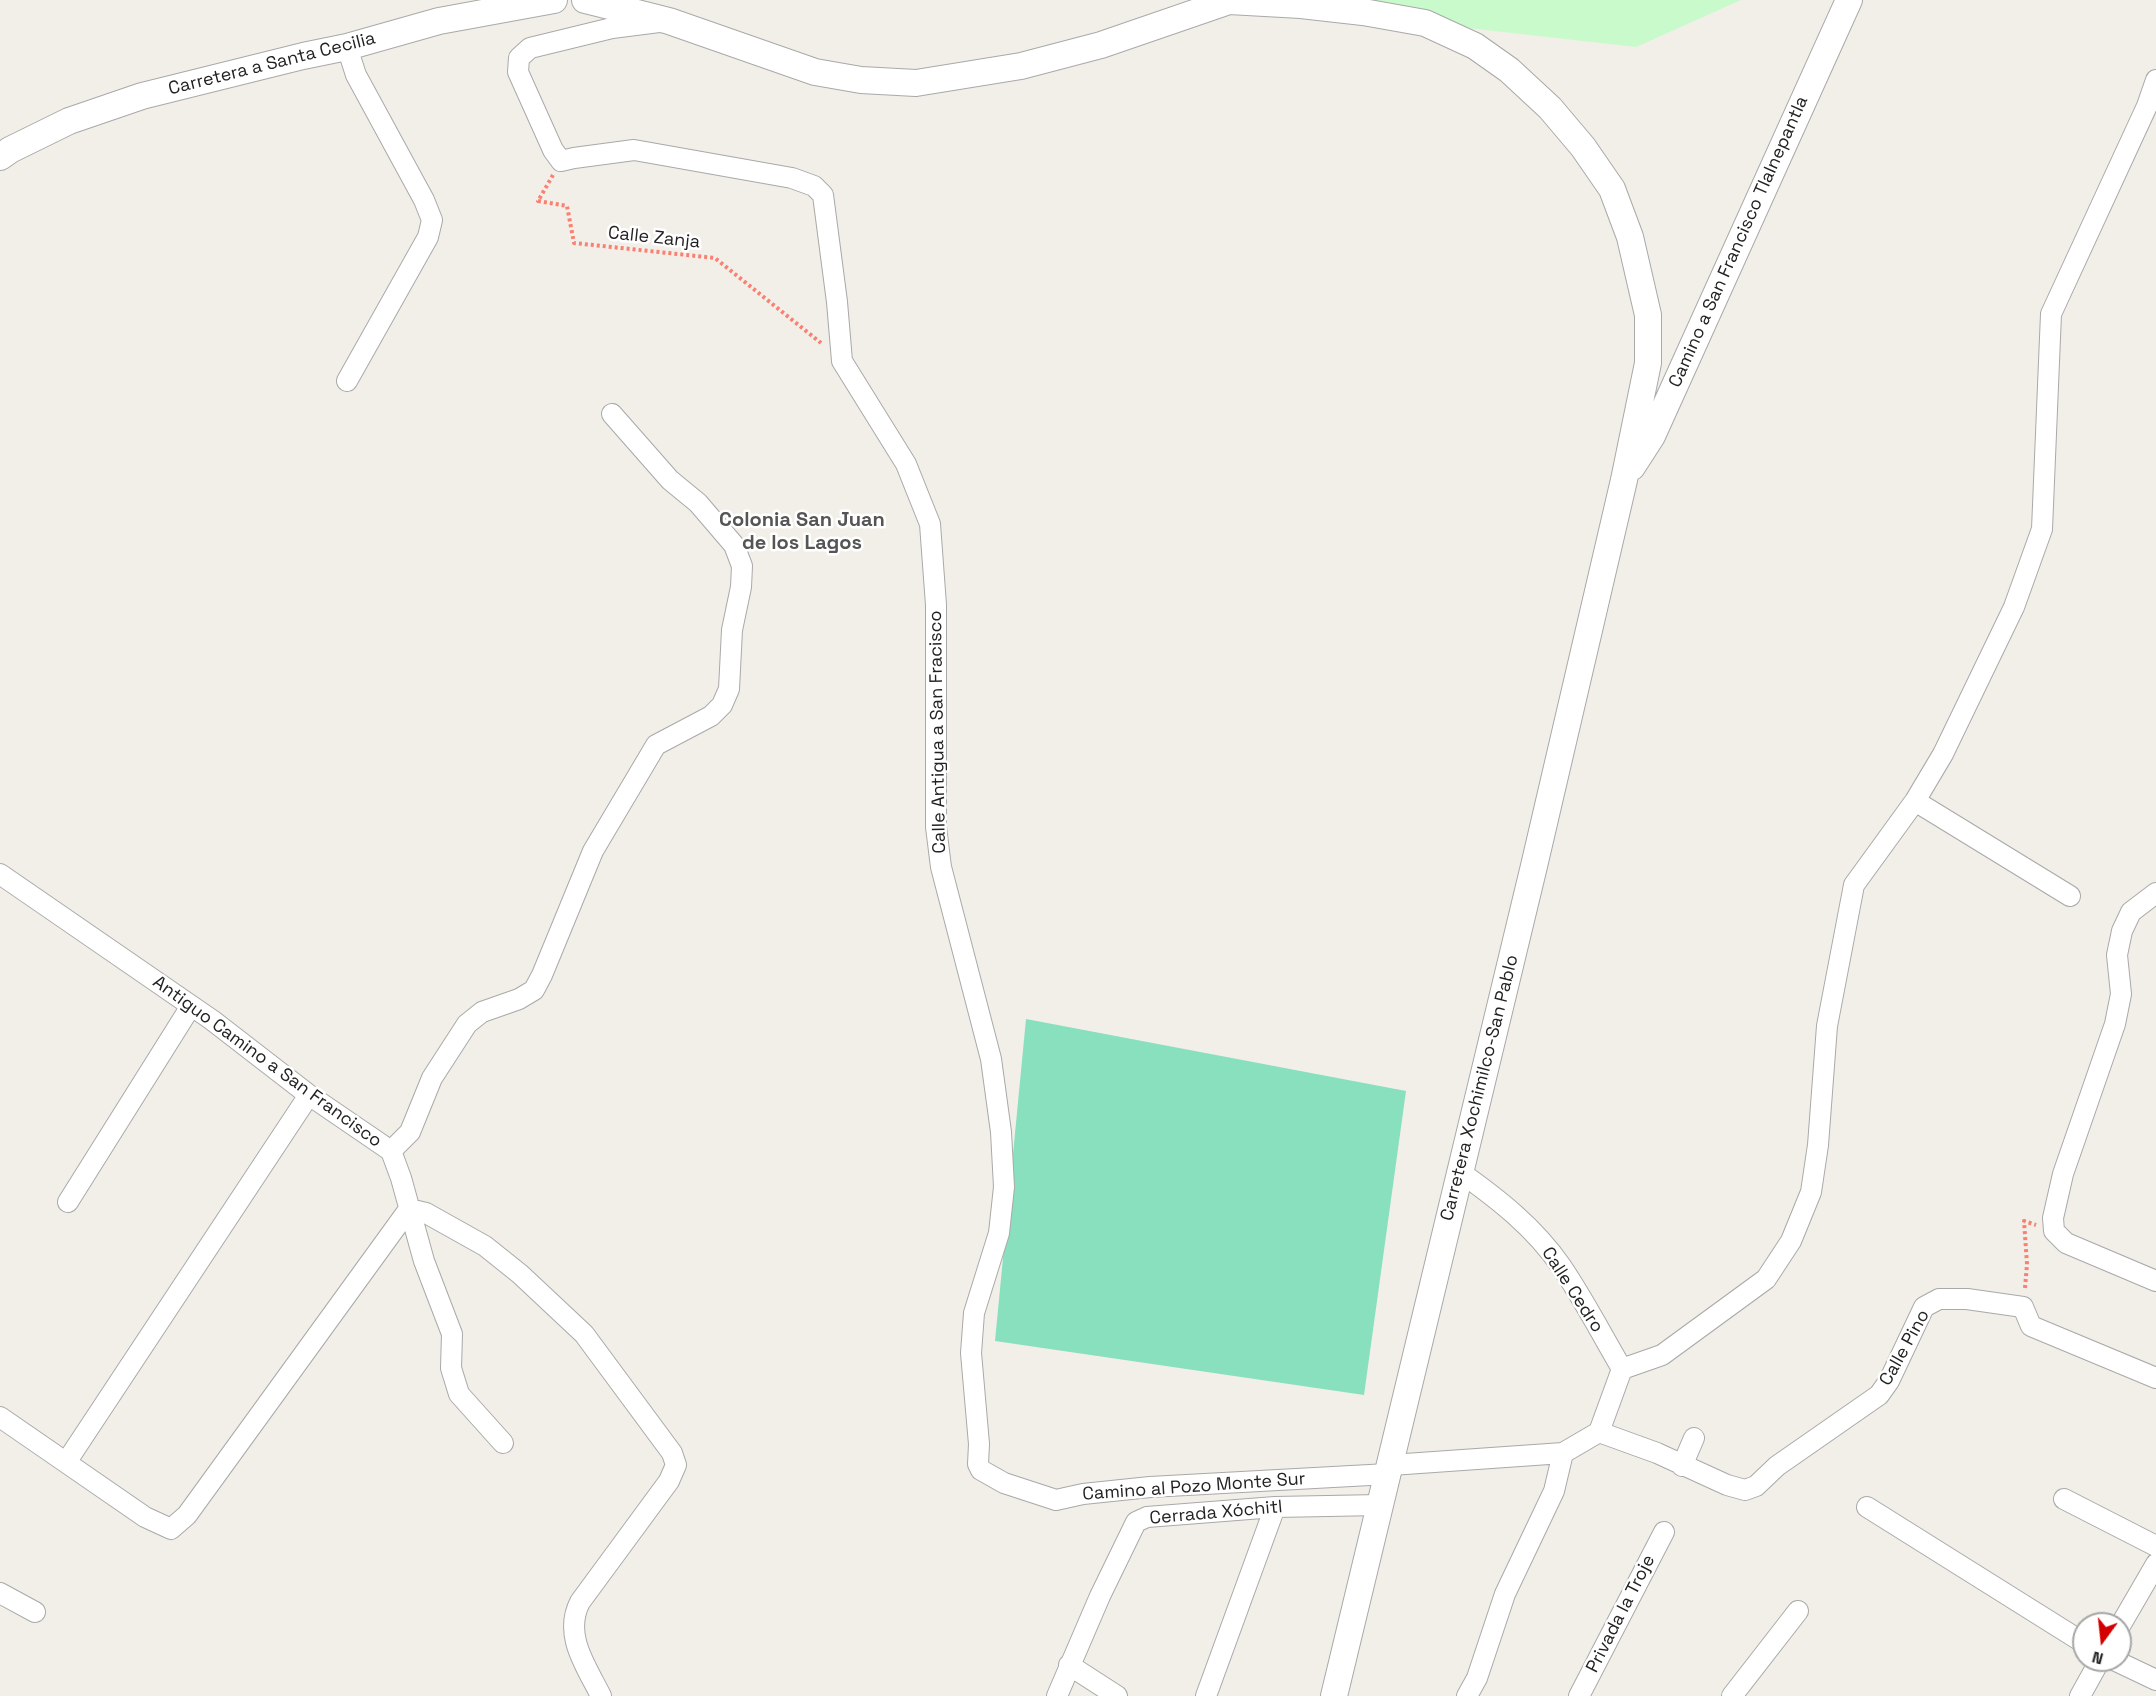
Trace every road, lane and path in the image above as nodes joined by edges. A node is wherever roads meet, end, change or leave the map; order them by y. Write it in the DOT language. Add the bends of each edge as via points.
graph roads {
  1 [pos="554,0"];
  2 [pos="585,0"];
  3 [pos="1849,0"];
  4 [pos="1231,1"];
  5 [pos="669,21"];
  6 [pos="347,47"];
  7 [pos="2156,81"];
  8 [pos="0,158"];
  9 [pos="561,161"];
  10 [pos="842,361"];
  11 [pos="347,381"];
  12 [pos="612,414"];
  13 [pos="1624,480"];
  14 [pos="1915,801"];
  15 [pos="0,874"];
  16 [pos="2156,893"];
  17 [pos="2070,896"];
  18 [pos="191,1006"];
  19 [pos="309,1095"];
  20 [pos="391,1151"];
  21 [pos="1460,1172"];
  22 [pos="68,1202"];
  23 [pos="409,1209"];
  24 [pos="2054,1231"];
  25 [pos="2156,1281"];
  26 [pos="2023,1307"];
  27 [pos="1622,1369"];
  28 [pos="2156,1378"];
  29 [pos="0,1417"];
  30 [pos="1599,1432"];
  31 [pos="1694,1438"];
  32 [pos="503,1443"];
  33 [pos="1563,1453"];
  34 [pos="67,1461"];
  35 [pos="1683,1466"];
  36 [pos="1389,1470"];
  37 [pos="1004,1483"];
  38 [pos="2064,1499"];
  39 [pos="1380,1505"];
  40 [pos="1868,1507"];
  41 [pos="1275,1508"];
  42 [pos="1664,1532"];
  43 [pos="2156,1546"];
  44 [pos="2156,1564"];
  45 [pos="0,1593"];
  46 [pos="1798,1611"];
  47 [pos="35,1612"];
  48 [pos="2128,1612"];
  49 [pos="2072,1635"];
  50 [pos="1069,1665"];
  51 [pos="2132,1669"];
  52 [pos="2093,1672"];
  53 [pos="2156,1680"];
  54 [pos="601,1696"];
  55 [pos="1057,1696"];
  56 [pos="1117,1696"];
  57 [pos="1206,1696"];
  58 [pos="1334,1696"];
  59 [pos="1467,1696"];
  60 [pos="1579,1696"];
  61 [pos="1732,1696"];
  62 [pos="2080,1696"];
  1 -- 6 [label="street, Carretera a Santa Cecilia" via="439,21"];
  2 -- 5 [label="street"];
  3 -- 13 [label="street, Camino a San Francisco Tlalnepantla" via="1652,436"];
  4 -- 5 [label="street" via="1101,45 1021,66 916,83 815,72"];
  4 -- 13 [label="street" via="1353,10 1425,23 1475,46 1509,70 1550,108 1583,147 1612,189 1630,237 1648,315 1648,363"];
  5 -- 9 [label="street" via="612,28 530,48 519,58 518,72"];
  6 -- 8 [label="street, Carretera a Santa Cecilia" via="142,96 69,121"];
  6 -- 11 [label="street" via="356,75 432,220 428,237"];
  7 -- 14 [label="street" via="2051,314 2042,529 2014,607 1943,754"];
  9 -- 10 [label="path, Calle Zanja" via="538,201 567,206 574,243 715,258"];
  9 -- 10 [label="street, Calle Antigua a San Fracisco" via="633,150 792,178 814,186 823,195"];
  10 -- 37 [label="street, Calle Antigua a San Fracisco" via="906,464 930,524 936,605 936,827 940,867 991,1059 1004,1188 999,1233 974,1313 971,1353 978,1464 981,1470"];
  12 -- 20 [label="street" via="734,545 742,576 732,630 729,689 722,705 711,716 656,745 593,851 534,990 482,1012 467,1023 432,1078 410,1132"];
  13 -- 21 [label="street, Carretera Xochimilco-San Pablo"];
  14 -- 17 [label="street"];
  14 -- 27 [label="street" via="1854,885 1827,1026 1811,1192 1791,1241 1766,1279 1662,1354"];
  15 -- 18 [label="street, Antiguo Camino a San Francisco"];
  16 -- 24 [label="street" via="2132,912 2122,931 2117,955 2121,994 2115,1024 2063,1174 2053,1218"];
  18 -- 19 [label="street, Antiguo Camino a San Francisco"];
  18 -- 22 [label="street"];
  19 -- 20 [label="street, Antiguo Camino a San Francisco"];
  19 -- 34 [label="street"];
  20 -- 23 [label="street, Antiguo Camino a San Francisco"];
  21 -- 27 [label="street, Calle Cedro" via="1527,1225 1560,1265"];
  21 -- 36 [label="street, Carretera Xochimilco-San Pablo"];
  23 -- 32 [label="street, Antiguo Camino a San Francisco" via="452,1334 452,1368 459,1394"];
  23 -- 34 [label="street" via="187,1515 171,1529 145,1517"];
  23 -- 54 [label="street" via="426,1213 485,1246 520,1274 584,1334 672,1454 676,1465 669,1481 575,1611 577,1648"];
  24 -- 25 [label="street" via="2066,1243"];
  24 -- 26 [label="path" via="2024,1221 2027,1264"];
  26 -- 28 [label="street" via="2031,1326"];
  26 -- 35 [label="street, Calle Pino" via="1967,1299 1939,1299 1924,1307 1879,1395 1777,1466 1756,1486 1745,1490"];
  27 -- 30 [label="street"];
  29 -- 34 [label="street"];
  30 -- 33 [label="street"];
  30 -- 35 [label="street, Calle Pino"];
  31 -- 35 [label="street"];
  33 -- 36 [label="street"];
  33 -- 59 [label="street" via="1554,1491 1505,1594 1477,1678"];
  36 -- 37 [label="street, Camino al Pozo Monte Sur" via="1083,1494 1056,1500"];
  36 -- 39 [label="street, Carretera Xochimilco-San Pablo"];
  38 -- 43 [label="street"];
  39 -- 41 [label="street, Cerrada Xóchitl"];
  39 -- 58 [label="street, Carretera Xochimilco-San Pablo"];
  40 -- 49 [label="street"];
  41 -- 50 [label="street, Cerrada Xóchitl" via="1147,1517 1136,1522"];
  41 -- 57 [label="street"];
  42 -- 60 [label="street, Privada la Troje"];
  44 -- 48 [label="street"];
  45 -- 47 [label="street"];
  46 -- 61 [label="street"];
  50 -- 55 [label="street, Cerrada Xóchitl"];
  50 -- 56 [label="street"];
  51 -- 53 [label="street"];
  52 -- 62 [label="street"];
}
